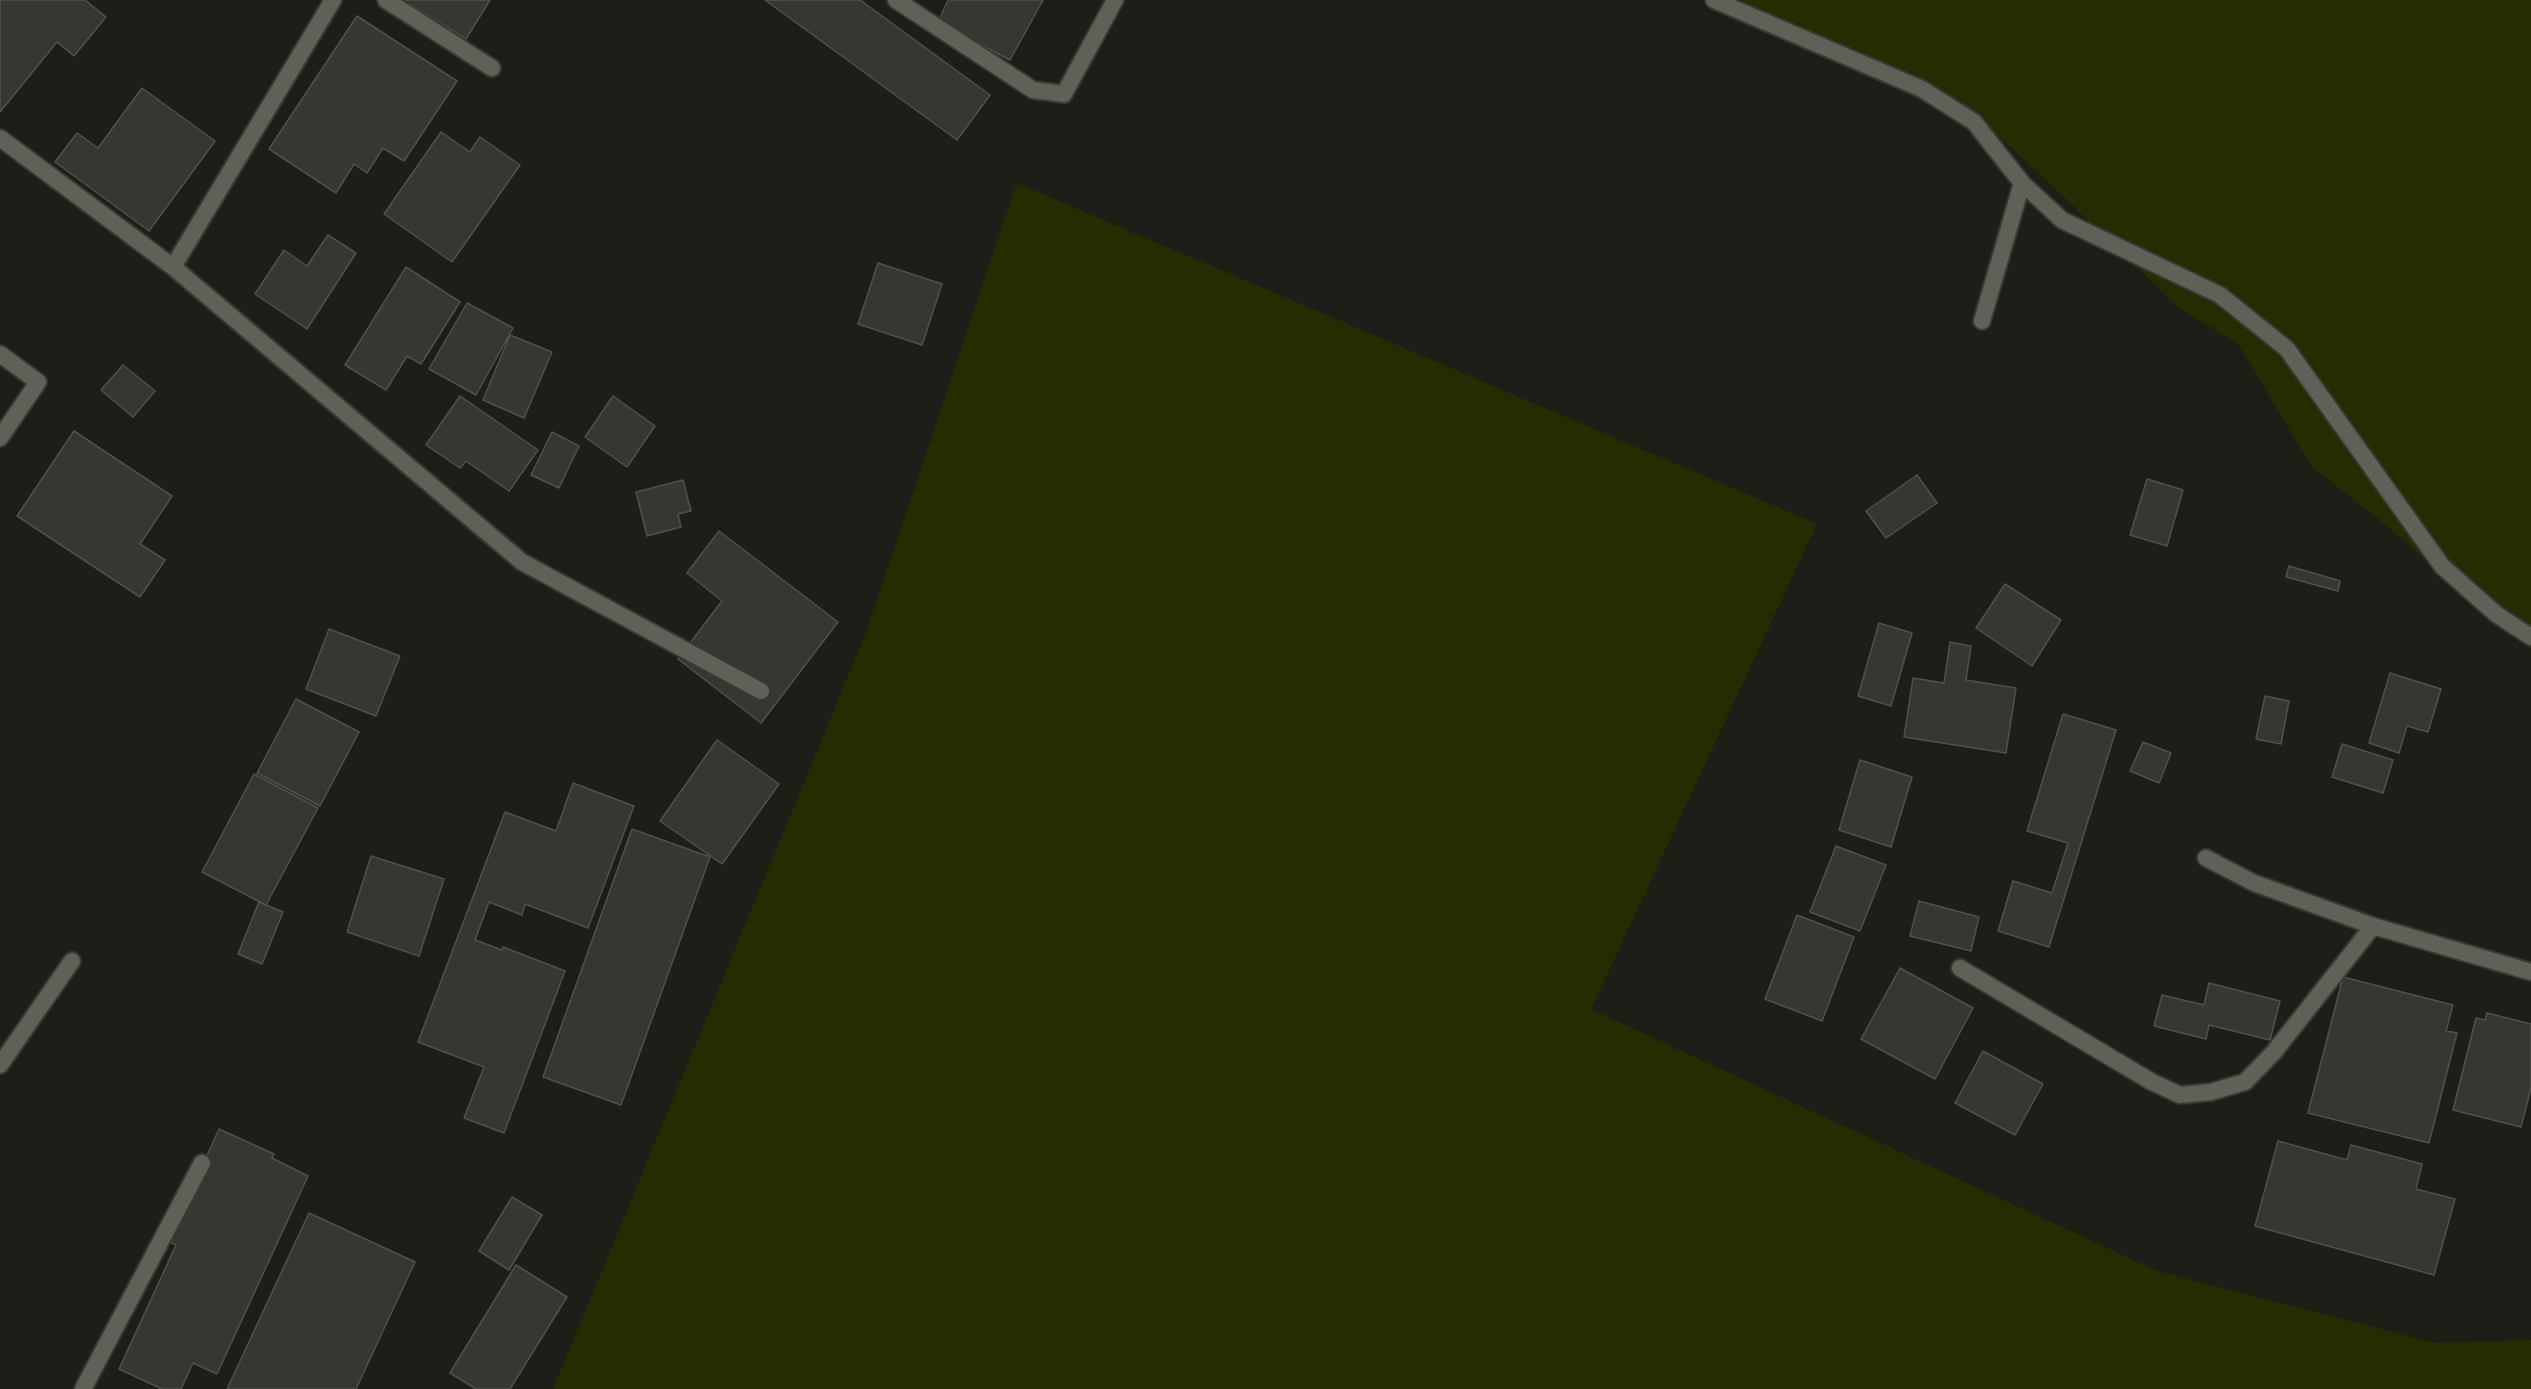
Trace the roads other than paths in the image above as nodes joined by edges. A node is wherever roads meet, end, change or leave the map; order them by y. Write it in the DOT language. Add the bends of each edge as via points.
graph roads {
  1 [pos="333,0"];
  2 [pos="386,0"];
  3 [pos="896,0"];
  4 [pos="1115,0"];
  5 [pos="1714,0"];
  6 [pos="492,68"];
  7 [pos="0,138"];
  8 [pos="2022,183"];
  9 [pos="173,267"];
  10 [pos="1982,321"];
  11 [pos="0,354"];
  12 [pos="0,438"];
  13 [pos="2531,637"];
  14 [pos="761,691"];
  15 [pos="2206,858"];
  16 [pos="2373,926"];
  17 [pos="72,961"];
  18 [pos="1960,968"];
  19 [pos="2531,972"];
  20 [pos="0,1065"];
  21 [pos="202,1163"];
  22 [pos="83,1389"];
  1 -- 9 [label="street"];
  2 -- 6 [label="street"];
  3 -- 4 [label="street" via="1033,90 1064,94"];
  5 -- 8 [label="street" via="1922,89 1974,122"];
  7 -- 9 [label="street"];
  8 -- 10 [label="street"];
  8 -- 13 [label="street" via="2062,220 2220,294 2287,349 2442,566 2496,614"];
  9 -- 14 [label="street" via="522,562"];
  11 -- 12 [label="street" via="38,382"];
  15 -- 16 [label="street" via="2254,883"];
  16 -- 18 [label="street" via="2274,1052 2245,1082 2211,1092 2180,1095 2152,1082"];
  16 -- 19 [label="street"];
  17 -- 20 [label="street"];
  21 -- 22 [label="street"];
}
